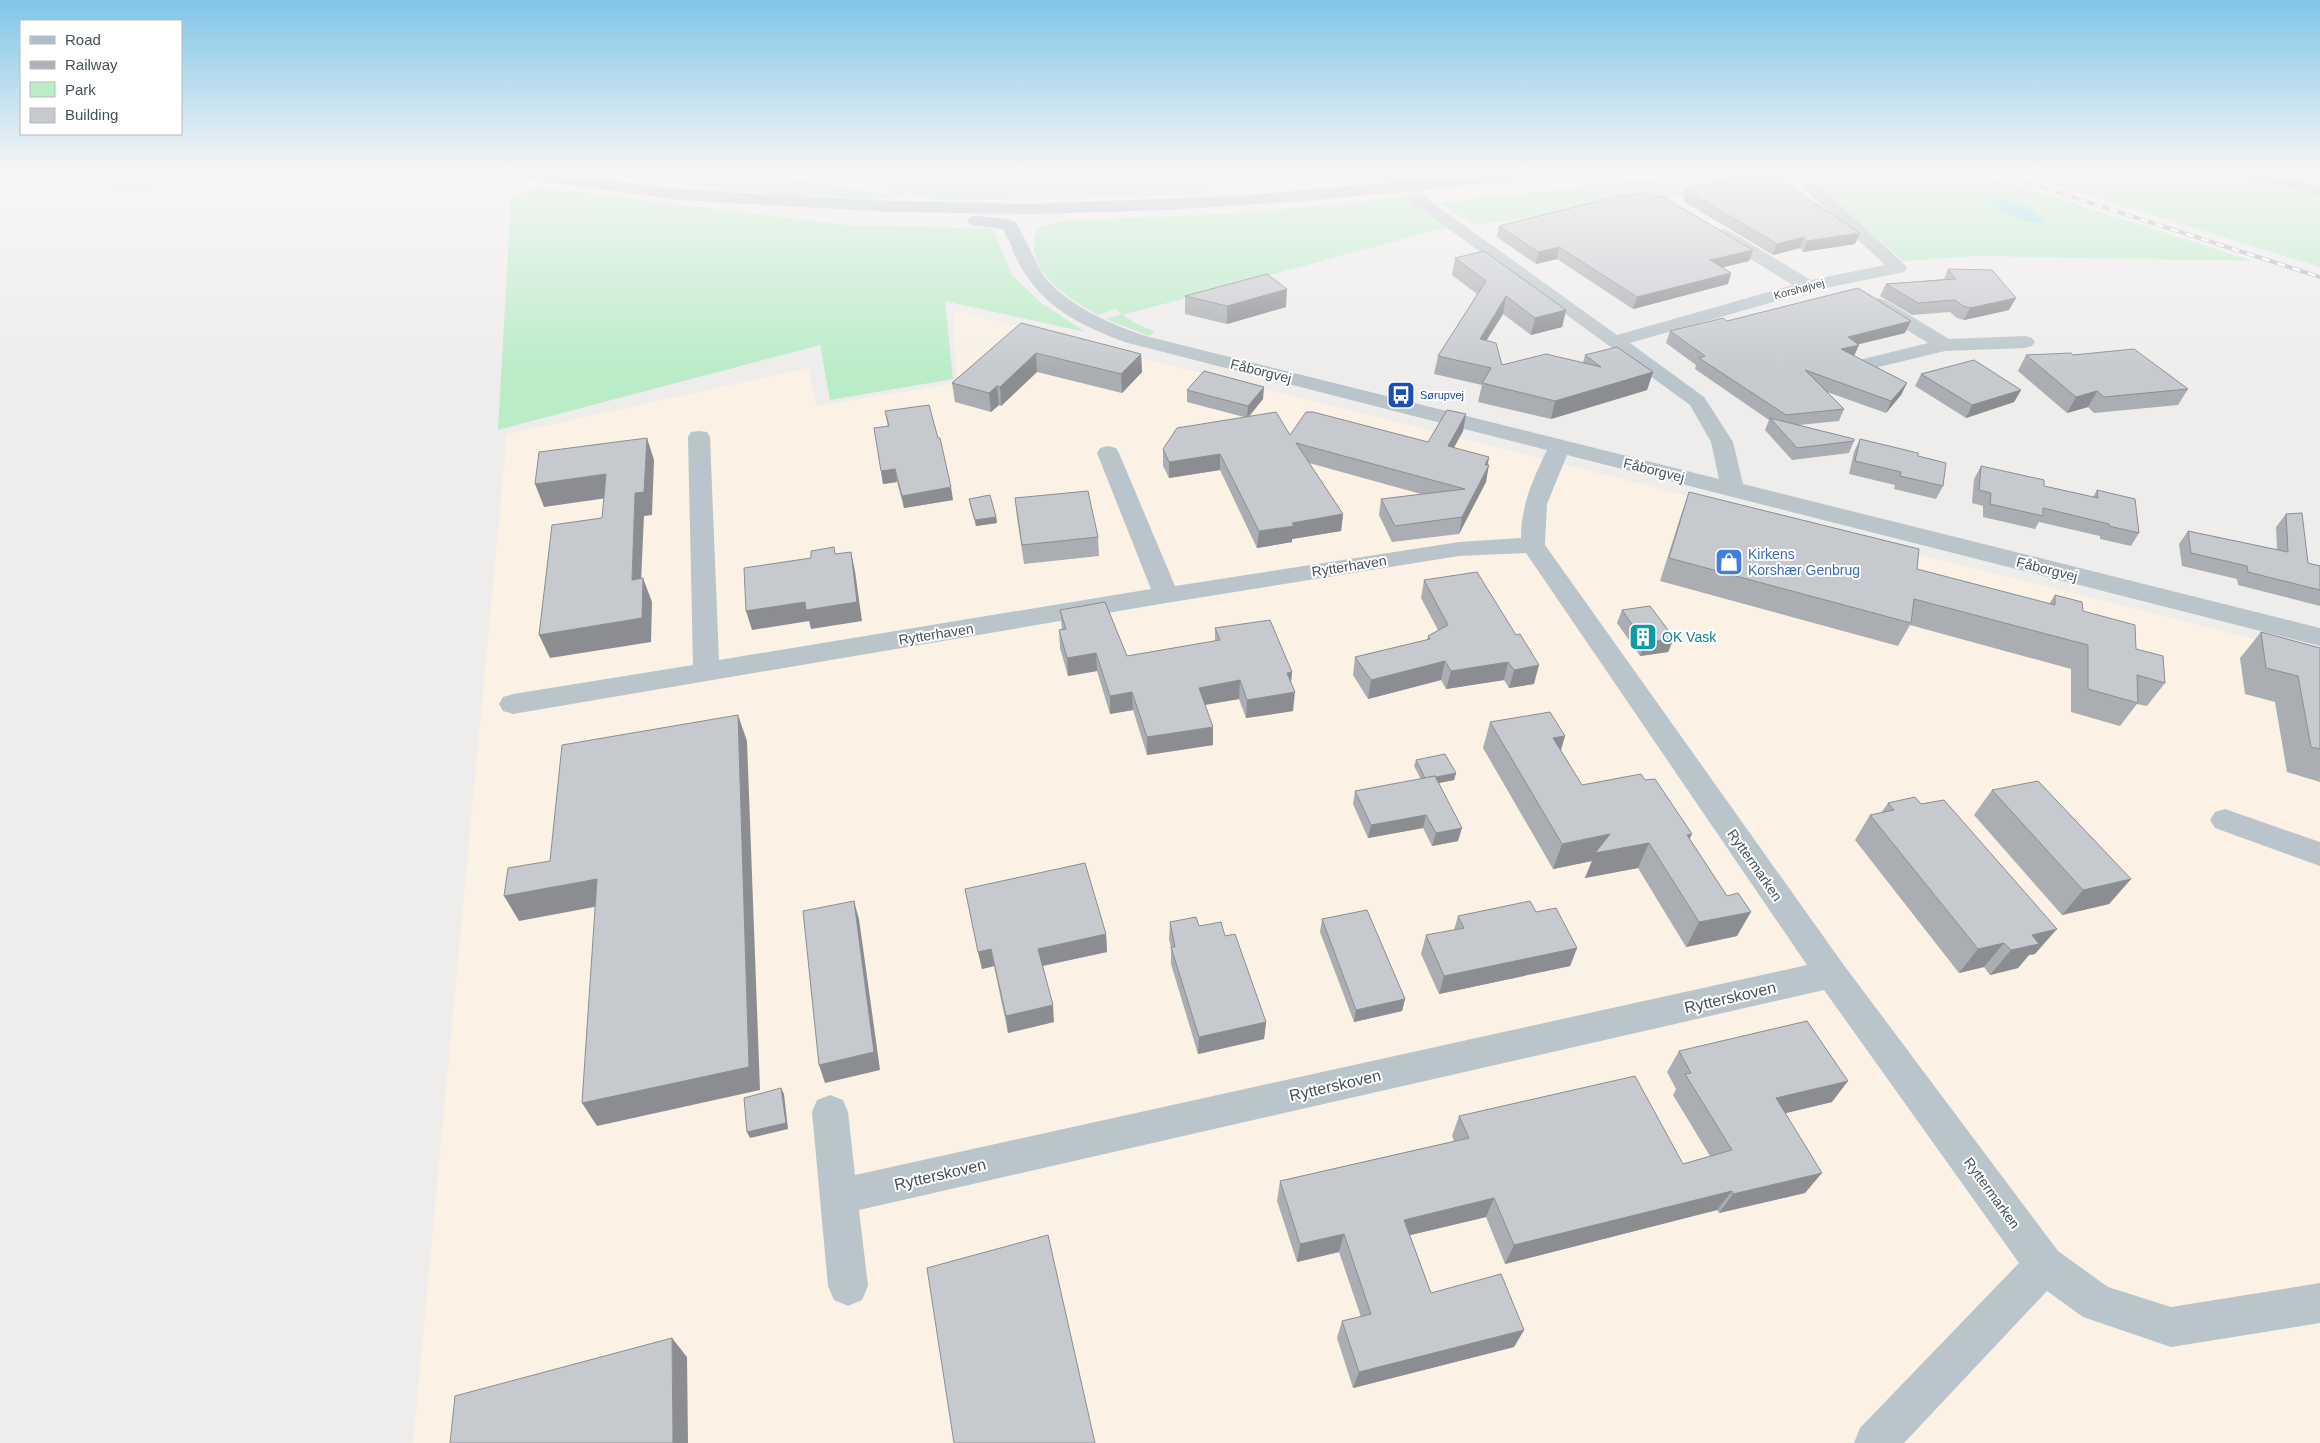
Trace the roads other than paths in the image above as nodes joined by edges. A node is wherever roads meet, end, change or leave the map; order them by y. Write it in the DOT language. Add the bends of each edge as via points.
graph roads {
  1 [pos="1023,237"];
  2 [pos="1470,237"];
  3 [pos="1726,237"];
  4 [pos="1865,237"];
  5 [pos="1021,249"];
  6 [pos="1836,279"];
  7 [pos="1808,286"];
  8 [pos="1616,341"];
  9 [pos="2025,342"];
  10 [pos="1945,345"];
  11 [pos="1870,363"];
  12 [pos="699,437"];
  13 [pos="1560,446"];
  14 [pos="1108,453"];
  15 [pos="1732,490"];
  16 [pos="1533,544"];
  17 [pos="1166,595"];
  18 [pos="2320,637"];
  19 [pos="706,672"];
  20 [pos="513,704"];
  21 [pos="2225,820"];
  22 [pos="2320,854"];
  23 [pos="1831,974"];
  24 [pos="830,1112"];
  25 [pos="838,1197"];
  26 [pos="2044,1265"];
  27 [pos="848,1286"];
  28 [pos="2320,1303"];
  29 [pos="1875,1443"];
  1 -- 5 [label="main road"];
  2 -- 8 [label="street"];
  3 -- 7 [label="street"];
  4 -- 6 [label="street, Korshøjvej" via="1898,268"];
  5 -- 13 [label="street, Fåborgvej" via="1034,277 1053,297 1076,313 1120,334"];
  6 -- 7 [label="street, Korshøjvej"];
  6 -- 10 [label="street"];
  7 -- 8 [label="street, Korshøjvej"];
  8 -- 15 [label="street" via="1697,401 1718,429 1728,459"];
  9 -- 10 [label="street"];
  10 -- 11 [label="street"];
  12 -- 19 [label="street"];
  13 -- 15 [label="street, Fåborgvej"];
  13 -- 16 [label="street" via="1536,497 1532,519"];
  14 -- 17 [label="street"];
  15 -- 18 [label="street, Fåborgvej"];
  16 -- 17 [label="street, Rytterhaven" via="1459,549"];
  16 -- 23 [label="street, Ryttermarken"];
  17 -- 19 [label="street, Rytterhaven"];
  19 -- 20 [label="street, Rytterhaven"];
  21 -- 22 [label="street"];
  23 -- 25 [label="street, Rytterskoven"];
  23 -- 26 [label="street, Ryttermarken"];
  24 -- 25 [label="street"];
  25 -- 27 [label="street"];
  26 -- 28 [label="street, Ryttermarken" via="2097,1303 2171,1327"];
  26 -- 29 [label="street"];
}
